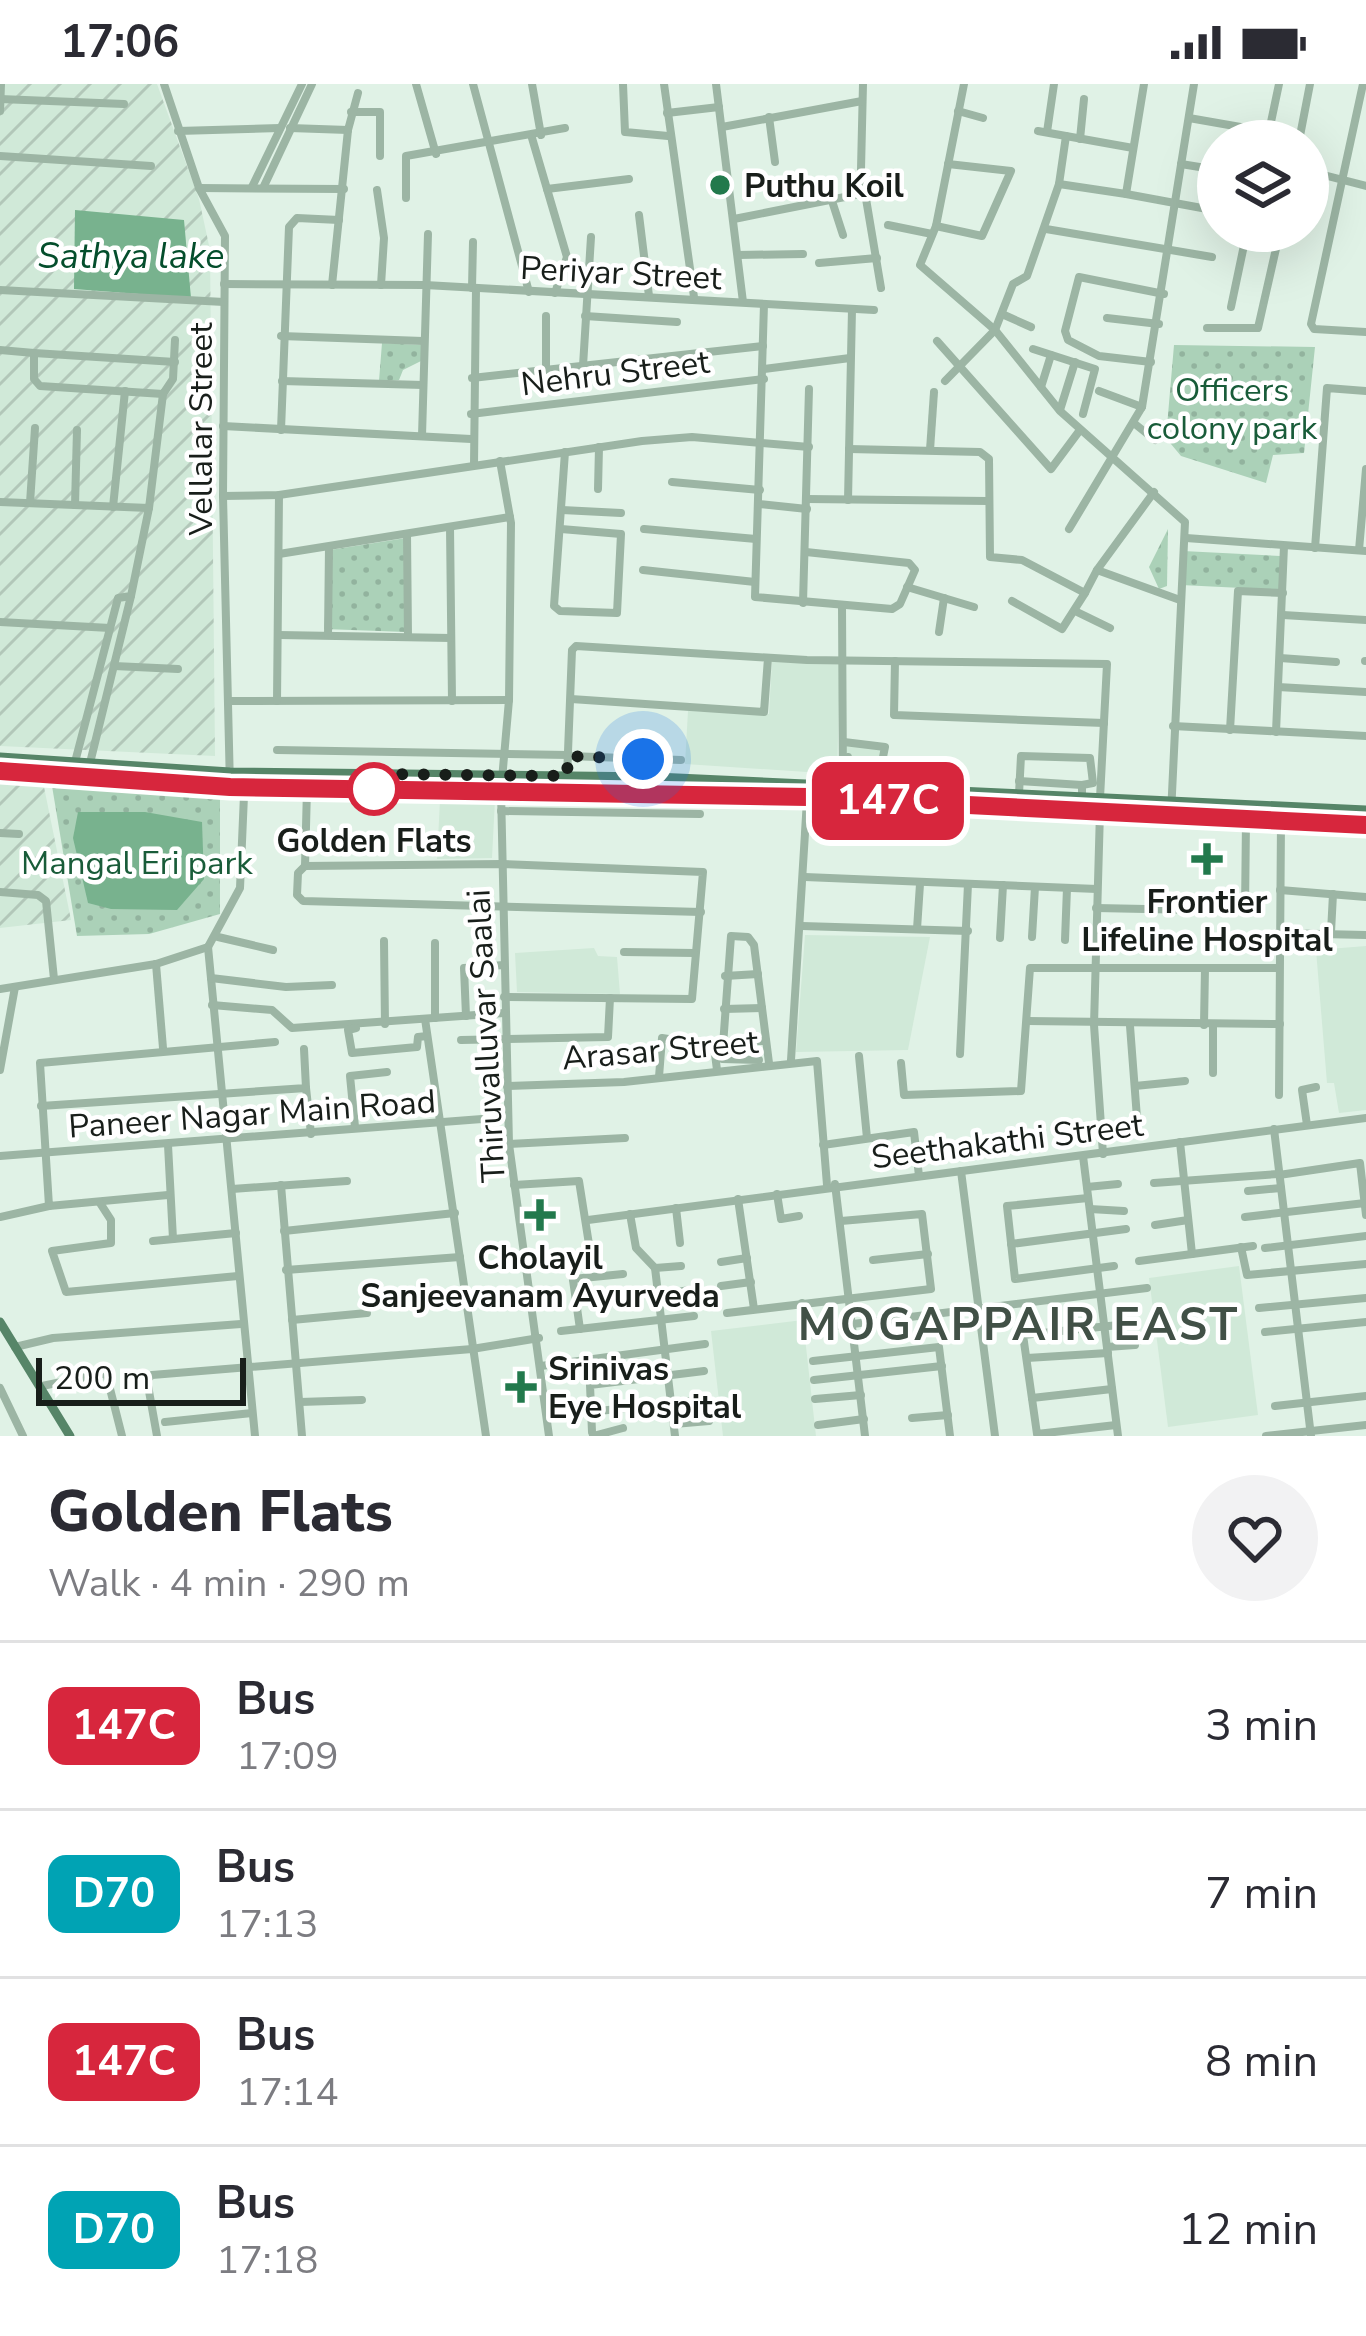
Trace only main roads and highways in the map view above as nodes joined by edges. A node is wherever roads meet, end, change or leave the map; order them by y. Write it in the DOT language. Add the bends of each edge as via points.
graph roads {
  1 [pos="0,757"];
  2 [pos="0,770"];
  3 [pos="1366,810"];
  4 [pos="1366,825"];
  5 [pos="0,1322"];
  6 [pos="70,1436"];
  1 -- 3 [label="main road" via="230,772 1082,791"];
  2 -- 4 [label="main road" via="230,787 808,797"];
  5 -- 6 [label="main road"];
}
